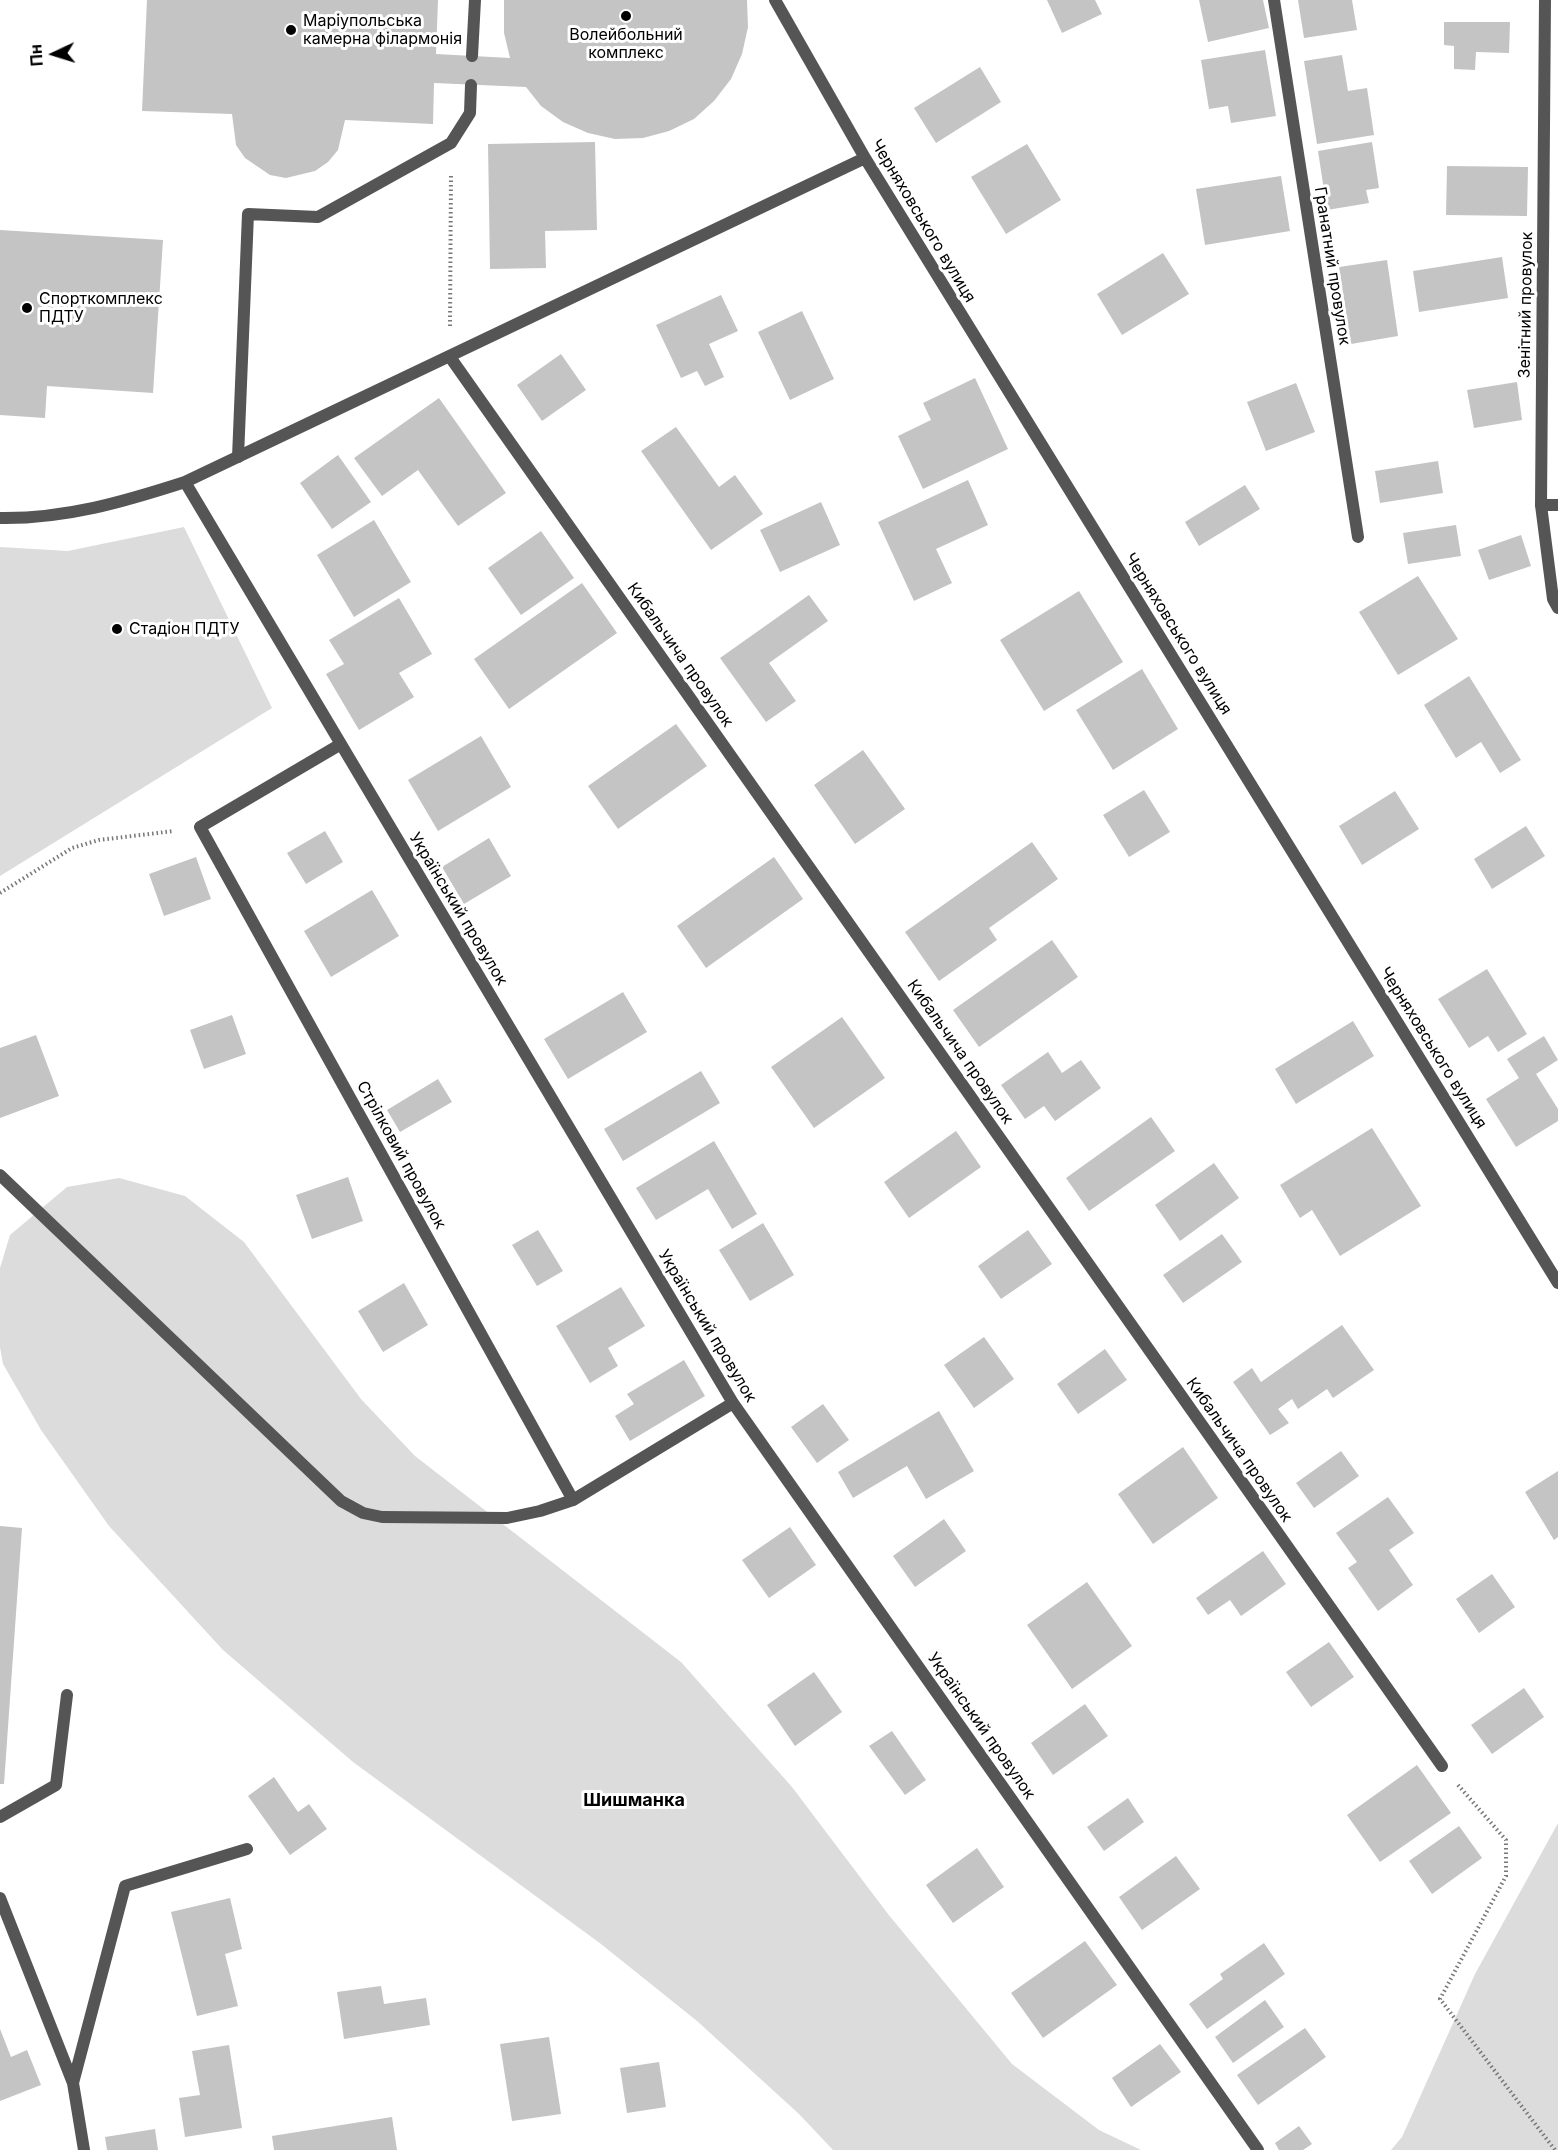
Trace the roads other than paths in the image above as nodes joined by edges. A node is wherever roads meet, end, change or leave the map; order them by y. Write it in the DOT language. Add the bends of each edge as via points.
graph roads {
  1 [pos="475,0"];
  2 [pos="775,0"];
  3 [pos="1274,0"];
  4 [pos="1545,0"];
  5 [pos="472,56"];
  6 [pos="471,85"];
  7 [pos="865,158"];
  8 [pos="450,357"];
  9 [pos="238,458"];
  10 [pos="185,483"];
  11 [pos="1558,505"];
  12 [pos="1541,506"];
  13 [pos="0,518"];
  14 [pos="1358,537"];
  15 [pos="1558,608"];
  16 [pos="341,744"];
  17 [pos="0,1175"];
  18 [pos="1558,1283"];
  19 [pos="733,1403"];
  20 [pos="573,1500"];
  21 [pos="67,1695"];
  22 [pos="1442,1767"];
  23 [pos="0,1817"];
  24 [pos="247,1849"];
  25 [pos="0,1898"];
  26 [pos="73,2083"];
  27 [pos="84,2150"];
  28 [pos="1258,2150"];
  1 -- 5 [label="street"];
  2 -- 7 [label="street, Черняховського вулиця"];
  3 -- 14 [label="street, Гранатний провулок"];
  4 -- 12 [label="street, Зенітний провулок"];
  6 -- 9 [label="street" via="470,113 451,143 318,217 249,214"];
  7 -- 8 [label="street"];
  7 -- 18 [label="street, Черняховського вулиця"];
  8 -- 9 [label="street"];
  8 -- 22 [label="street, Кибальчича провулок"];
  9 -- 10 [label="street"];
  10 -- 13 [label="street" via="108,507"];
  10 -- 16 [label="street, Український провулок"];
  11 -- 12 [label="street"];
  12 -- 15 [label="street, Зенітний провулок" via="1553,599"];
  16 -- 19 [label="street, Український провулок"];
  16 -- 20 [label="street, Стрілковий провулок" via="201,827"];
  17 -- 20 [label="street" via="340,1501 363,1513 382,1517 507,1518"];
  19 -- 20 [label="street"];
  19 -- 28 [label="street, Український провулок"];
  21 -- 23 [label="street" via="56,1785"];
  24 -- 26 [label="street" via="125,1886"];
  25 -- 26 [label="street"];
  26 -- 27 [label="street"];
}
